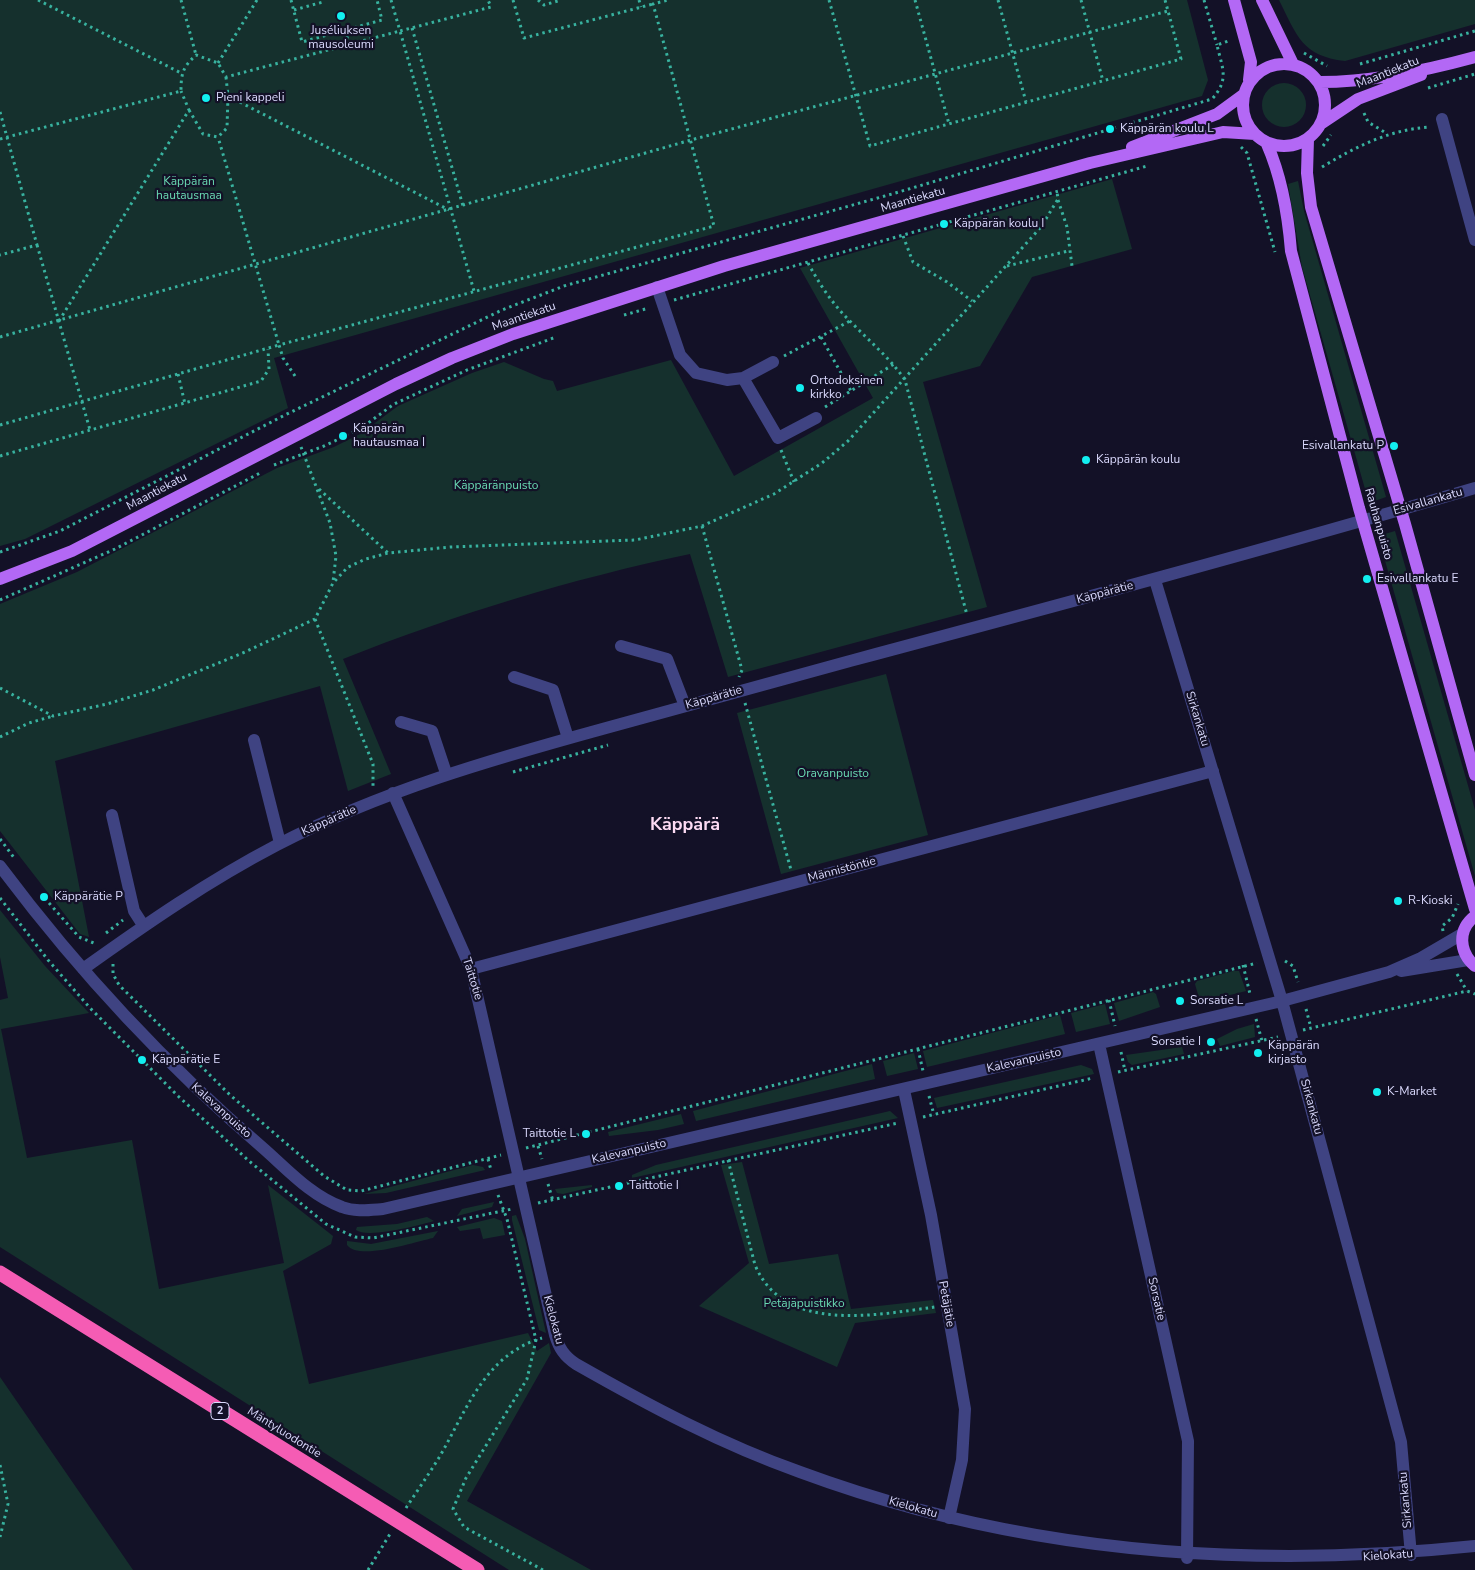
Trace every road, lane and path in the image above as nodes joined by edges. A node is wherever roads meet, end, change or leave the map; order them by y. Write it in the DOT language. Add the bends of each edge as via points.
graph roads {
  1 [pos="38,0"];
  2 [pos="181,0"];
  3 [pos="257,0"];
  4 [pos="291,0"];
  5 [pos="377,0"];
  6 [pos="391,0"];
  7 [pos="490,0"];
  8 [pos="513,0"];
  9 [pos="538,0"];
  10 [pos="561,0"];
  11 [pos="639,0"];
  12 [pos="668,0"];
  13 [pos="829,0"];
  14 [pos="915,0"];
  15 [pos="998,0"];
  16 [pos="1080,0"];
  17 [pos="1165,0"];
  18 [pos="1204,0"];
  19 [pos="1234,0"];
  20 [pos="1262,0"];
  21 [pos="323,2"];
  22 [pos="653,4"];
  23 [pos="641,7"];
  24 [pos="294,10"];
  25 [pos="1168,12"];
  26 [pos="412,28"];
  27 [pos="345,30"];
  28 [pos="400,31"];
  29 [pos="1475,31"];
  30 [pos="1090,33"];
  31 [pos="1244,36"];
  32 [pos="349,44"];
  33 [pos="1217,45"];
  34 [pos="1296,48"];
  35 [pos="1013,54"];
  36 [pos="196,55"];
  37 [pos="1475,57"];
  38 [pos="218,63"];
  39 [pos="1293,64"];
  40 [pos="1333,66"];
  41 [pos="1439,67"];
  42 [pos="181,73"];
  43 [pos="935,76"];
  44 [pos="226,77"];
  45 [pos="1249,80"];
  46 [pos="1103,81"];
  47 [pos="1320,82"];
  48 [pos="1352,82"];
  49 [pos="181,91"];
  50 [pos="1242,95"];
  51 [pos="228,96"];
  52 [pos="856,96"];
  53 [pos="1212,99"];
  54 [pos="1358,100"];
  55 [pos="1026,102"];
  56 [pos="189,110"];
  57 [pos="0,112"];
  58 [pos="1362,113"];
  59 [pos="1356,117"];
  60 [pos="1443,122"];
  61 [pos="949,124"];
  62 [pos="1322,124"];
  63 [pos="1334,132"];
  64 [pos="1254,134"];
  65 [pos="1386,134"];
  66 [pos="7,137"];
  67 [pos="218,137"];
  68 [pos="0,139"];
  69 [pos="1308,139"];
  70 [pos="692,140"];
  71 [pos="1267,144"];
  72 [pos="1318,153"];
  73 [pos="1090,163"];
  74 [pos="1151,165"];
  75 [pos="1314,171"];
  76 [pos="1058,192"];
  77 [pos="1058,199"];
  78 [pos="464,206"];
  79 [pos="1470,206"];
  80 [pos="450,210"];
  81 [pos="903,236"];
  82 [pos="1475,240"];
  83 [pos="37,245"];
  84 [pos="1068,250"];
  85 [pos="0,254"];
  86 [pos="807,263"];
  87 [pos="256,266"];
  88 [pos="1006,266"];
  89 [pos="1072,266"];
  90 [pos="657,287"];
  91 [pos="474,291"];
  92 [pos="972,301"];
  93 [pos="663,304"];
  94 [pos="618,317"];
  95 [pos="58,322"];
  96 [pos="850,322"];
  97 [pos="564,334"];
  98 [pos="0,337"];
  99 [pos="821,337"];
  100 [pos="279,345"];
  101 [pos="268,348"];
  102 [pos="773,362"];
  103 [pos="894,364"];
  104 [pos="178,374"];
  105 [pos="295,376"];
  106 [pos="743,378"];
  107 [pos="905,380"];
  108 [pos="851,390"];
  109 [pos="82,402"];
  110 [pos="185,404"];
  111 [pos="285,415"];
  112 [pos="816,418"];
  113 [pos="0,425"];
  114 [pos="90,430"];
  115 [pos="295,434"];
  116 [pos="778,438"];
  117 [pos="304,454"];
  118 [pos="0,456"];
  119 [pos="794,482"];
  120 [pos="317,487"];
  121 [pos="1475,488"];
  122 [pos="1401,510"];
  123 [pos="1382,516"];
  124 [pos="1363,521"];
  125 [pos="388,553"];
  126 [pos="0,579"];
  127 [pos="1155,580"];
  128 [pos="333,583"];
  129 [pos="0,600"];
  130 [pos="315,619"];
  131 [pos="970,628"];
  132 [pos="621,646"];
  133 [pos="514,677"];
  134 [pos="0,688"];
  135 [pos="755,703"];
  136 [pos="685,706"];
  137 [pos="736,708"];
  138 [pos="53,716"];
  139 [pos="401,722"];
  140 [pos="0,737"];
  141 [pos="568,738"];
  142 [pos="254,740"];
  143 [pos="612,743"];
  144 [pos="1213,771"];
  145 [pos="446,773"];
  146 [pos="508,773"];
  147 [pos="1475,776"];
  148 [pos="393,793"];
  149 [pos="377,800"];
  150 [pos="112,815"];
  151 [pos="0,839"];
  152 [pos="280,843"];
  153 [pos="17,861"];
  154 [pos="0,866"];
  155 [pos="44,897"];
  156 [pos="0,898"];
  157 [pos="1475,909"];
  158 [pos="1475,916"];
  159 [pos="143,925"];
  160 [pos="1462,934"];
  161 [pos="104,954"];
  162 [pos="121,960"];
  163 [pos="1270,961"];
  164 [pos="114,965"];
  165 [pos="1473,965"];
  166 [pos="472,969"];
  167 [pos="83,970"];
  168 [pos="1389,972"];
  169 [pos="1475,994"];
  170 [pos="1302,996"];
  171 [pos="1282,1001"];
  172 [pos="1311,1028"];
  173 [pos="1291,1034"];
  174 [pos="1099,1044"];
  175 [pos="1106,1075"];
  176 [pos="904,1090"];
  177 [pos="911,1120"];
  178 [pos="514,1151"];
  179 [pos="488,1159"];
  180 [pos="728,1160"];
  181 [pos="519,1177"];
  182 [pos="494,1182"];
  183 [pos="526,1206"];
  184 [pos="502,1211"];
  185 [pos="0,1273"];
  186 [pos="947,1306"];
  187 [pos="555,1335"];
  188 [pos="536,1340"];
  189 [pos="0,1465"];
  190 [pos="406,1508"];
  191 [pos="950,1518"];
  192 [pos="390,1533"];
  193 [pos="0,1536"];
  194 [pos="1475,1546"];
  195 [pos="1411,1555"];
  196 [pos="1187,1558"];
  197 [pos="368,1570"];
  198 [pos="477,1570"];
  199 [pos="543,1570"];
  1 -- 42 [label="path"];
  2 -- 36 [label="path"];
  3 -- 38 [label="path"];
  4 -- 24 [label="path"];
  5 -- 27 [label="path" via="382,20"];
  6 -- 28 [label="path"];
  7 -- 26 [label="path" via="490,7"];
  8 -- 23 [label="path" via="524,38"];
  9 -- 10 [label="path" via="544,5"];
  11 -- 23 [label="path"];
  12 -- 22 [label="path"];
  13 -- 52 [label="path"];
  14 -- 43 [label="path"];
  15 -- 35 [label="path"];
  16 -- 30 [label="path"];
  17 -- 25 [label="path"];
  18 -- 33 [label="path"];
  19 -- 31 [label="main road"];
  20 -- 39 [label="main road"];
  21 -- 24 [label="path"];
  22 -- 23 [label="path"];
  22 -- 70 [label="path"];
  24 -- 27 [label="path" via="302,42"];
  25 -- 30 [label="path"];
  25 -- 46 [label="path" via="1181,59"];
  26 -- 28 [label="path"];
  26 -- 78 [label="path"];
  27 -- 32 [label="path"];
  28 -- 32 [label="path"];
  28 -- 80 [label="path"];
  29 -- 48 [label="path" via="1348,67"];
  30 -- 35 [label="path"];
  30 -- 46 [label="path"];
  31 -- 33 [label="path"];
  31 -- 45 [label="main road" via="1251,62"];
  32 -- 44 [label="path"];
  33 -- 53 [label="path" via="1224,76"];
  34 -- 40 [label="path" via="1326,66"];
  35 -- 43 [label="path"];
  35 -- 55 [label="path"];
  36 -- 38 [label="path"];
  36 -- 42 [label="path"];
  37 -- 41 [label="main road, Maantiekatu"];
  38 -- 44 [label="path"];
  39 -- 45 [label="main road" via="1276,64"];
  39 -- 47 [label="main road" via="1309,71"];
  41 -- 48 [label="main road, Maantiekatu"];
  41 -- 54 [label="main road, Maantiekatu"];
  42 -- 49 [label="path"];
  43 -- 52 [label="path"];
  43 -- 61 [label="path"];
  44 -- 51 [label="path"];
  45 -- 50 [label="main road"];
  46 -- 55 [label="path"];
  47 -- 48 [label="main road, Maantiekatu"];
  47 -- 62 [label="main road" via="1326,101"];
  49 -- 56 [label="path"];
  49 -- 66 [label="path"];
  50 -- 64 [label="main road" via="1244,114"];
  50 -- 73 [label="main road, Maantiekatu" via="1217,114"];
  51 -- 67 [label="path" via="227,128"];
  51 -- 80 [label="path"];
  52 -- 61 [label="path" via="870,146"];
  52 -- 70 [label="path"];
  54 -- 58 [label="path"];
  54 -- 62 [label="main road, Maantiekatu"];
  55 -- 61 [label="path"];
  56 -- 67 [label="path" via="203,134"];
  56 -- 95 [label="path"];
  57 -- 66 [label="path"];
  58 -- 59 [label="path"];
  58 -- 65 [label="path" via="1374,127"];
  60 -- 65 [label="path"];
  60 -- 79 [label="street"];
  62 -- 69 [label="main road"];
  63 -- 72 [label="path"];
  64 -- 71 [label="main road"];
  64 -- 73 [label="main road, Maantiekatu" via="1223,132"];
  65 -- 75 [label="path"];
  66 -- 68 [label="path"];
  66 -- 83 [label="path"];
  67 -- 87 [label="path"];
  69 -- 71 [label="main road" via="1281,147"];
  69 -- 122 [label="main road, Rauhanpuisto" via="1307,173 1312,207"];
  70 -- 78 [label="path"];
  70 -- 91 [label="path" via="714,226"];
  71 -- 124 [label="main road, Rauhanpuisto" via="1280,181 1291,251"];
  73 -- 90 [label="main road, Maantiekatu"];
  74 -- 76 [label="path"];
  76 -- 77 [label="path"];
  76 -- 81 [label="path"];
  77 -- 84 [label="path"];
  77 -- 88 [label="path" via="1041,227"];
  78 -- 80 [label="path"];
  79 -- 82 [label="street"];
  80 -- 87 [label="path"];
  80 -- 91 [label="path"];
  81 -- 86 [label="path"];
  81 -- 92 [label="path" via="913,262 954,286"];
  83 -- 85 [label="path"];
  83 -- 95 [label="path"];
  84 -- 88 [label="path"];
  84 -- 89 [label="path"];
  86 -- 93 [label="path"];
  86 -- 96 [label="path" via="825,293"];
  87 -- 95 [label="path"];
  87 -- 100 [label="path"];
  88 -- 92 [label="path"];
  90 -- 93 [label="street"];
  90 -- 115 [label="main road, Maantiekatu" via="513,334 452,358"];
  91 -- 100 [label="path"];
  92 -- 107 [label="path"];
  93 -- 94 [label="path"];
  93 -- 106 [label="street" via="680,355 696,373 727,380"];
  95 -- 98 [label="path"];
  95 -- 109 [label="path"];
  96 -- 99 [label="path"];
  96 -- 103 [label="path"];
  97 -- 117 [label="path" via="467,370 394,404 360,429"];
  99 -- 102 [label="path"];
  99 -- 108 [label="path"];
  100 -- 101 [label="path"];
  100 -- 105 [label="path"];
  101 -- 104 [label="path"];
  101 -- 110 [label="path" via="269,369 261,381"];
  102 -- 106 [label="street"];
  103 -- 107 [label="path"];
  103 -- 108 [label="path"];
  104 -- 109 [label="path"];
  104 -- 110 [label="path"];
  106 -- 116 [label="street"];
  107 -- 119 [label="path" via="848,441"];
  107 -- 131 [label="path"];
  108 -- 112 [label="path" via="821,409"];
  109 -- 113 [label="path"];
  109 -- 114 [label="path"];
  110 -- 114 [label="path"];
  111 -- 115 [label="path"];
  112 -- 116 [label="street"];
  114 -- 118 [label="path"];
  115 -- 117 [label="path"];
  115 -- 126 [label="main road, Maantiekatu" via="72,551"];
  116 -- 119 [label="path"];
  117 -- 120 [label="path"];
  117 -- 129 [label="path" via="275,465 115,549"];
  119 -- 125 [label="path" via="759,502 702,526 635,540 516,543"];
  120 -- 125 [label="path"];
  120 -- 128 [label="path" via="330,523 336,556"];
  121 -- 122 [label="street, Esivallankatu"];
  122 -- 123 [label="street, Esivallankatu"];
  122 -- 147 [label="main road, Rauhanpuisto"];
  123 -- 124 [label="street, Käppärätie"];
  124 -- 127 [label="street, Käppärätie"];
  124 -- 157 [label="main road, Rauhanpuisto"];
  125 -- 128 [label="path" via="366,558 348,567"];
  127 -- 131 [label="street, Käppärätie"];
  127 -- 144 [label="street, Sirkankatu"];
  128 -- 130 [label="path"];
  130 -- 138 [label="path" via="153,690"];
  130 -- 149 [label="path" via="373,764"];
  131 -- 136 [label="street, Käppärätie"];
  132 -- 136 [label="street" via="667,659"];
  133 -- 141 [label="street" via="553,690"];
  134 -- 138 [label="path"];
  135 -- 137 [label="path"];
  136 -- 141 [label="street, Käppärätie"];
  138 -- 140 [label="path"];
  139 -- 145 [label="street" via="432,731"];
  141 -- 145 [label="street, Käppärätie"];
  142 -- 152 [label="street"];
  143 -- 146 [label="path"];
  144 -- 163 [label="street, Sirkankatu"];
  144 -- 166 [label="street, Männistöntie"];
  145 -- 148 [label="street, Käppärätie"];
  148 -- 149 [label="street, Käppärätie"];
  148 -- 166 [label="street, Taittotie"];
  149 -- 152 [label="street, Käppärätie"];
  150 -- 159 [label="street" via="134,911"];
  151 -- 153 [label="path"];
  152 -- 159 [label="street, Käppärätie"];
  154 -- 167 [label="street, Kalevanpuisto"];
  155 -- 161 [label="path" via="79,937 94,942"];
  156 -- 184 [label="path" via="48,960 178,1096 249,1161 326,1224 355,1237 373,1238"];
  158 -- 160 [label="main road"];
  159 -- 161 [label="street, Käppärätie"];
  160 -- 165 [label="main road" via="1462,948"];
  160 -- 168 [label="street, Kalevanpuisto"];
  161 -- 164 [label="path"];
  161 -- 167 [label="street, Käppärätie"];
  162 -- 164 [label="path"];
  163 -- 170 [label="path" via="1288,961 1293,966"];
  163 -- 171 [label="street, Sirkankatu"];
  163 -- 178 [label="path" via="1243,965"];
  164 -- 179 [label="path" via="113,974 120,985 230,1095 324,1176 347,1190 361,1191"];
  165 -- 168 [label="street, Kalevanpuisto"];
  166 -- 178 [label="street, Taittotie"];
  167 -- 182 [label="street, Kalevanpuisto" via="204,1097 320,1196 353,1210 383,1209"];
  168 -- 170 [label="street, Kalevanpuisto"];
  169 -- 172 [label="path" via="1467,991"];
  170 -- 171 [label="street, Kalevanpuisto"];
  170 -- 172 [label="path"];
  171 -- 173 [label="street, Sirkankatu"];
  171 -- 174 [label="street, Kalevanpuisto"];
  172 -- 173 [label="path"];
  173 -- 175 [label="path"];
  173 -- 195 [label="street, Sirkankatu" via="1401,1442"];
  174 -- 175 [label="street, Sorsatie"];
  174 -- 176 [label="street, Kalevanpuisto"];
  175 -- 177 [label="path"];
  175 -- 196 [label="street, Sorsatie" via="1188,1441"];
  176 -- 177 [label="street, Petäjätie"];
  176 -- 181 [label="street, Kalevanpuisto"];
  177 -- 180 [label="path"];
  177 -- 186 [label="street, Petäjätie"];
  178 -- 179 [label="path"];
  178 -- 181 [label="street, Taittotie"];
  179 -- 182 [label="path"];
  180 -- 183 [label="path"];
  180 -- 186 [label="path" via="755,1265 761,1280 772,1293 806,1310 845,1315"];
  181 -- 182 [label="street, Kalevanpuisto"];
  181 -- 183 [label="street, Kielokatu"];
  182 -- 184 [label="path"];
  183 -- 184 [label="path"];
  183 -- 187 [label="street, Kielokatu"];
  184 -- 188 [label="path" via="507,1219"];
  185 -- 198 [label="highway, Mäntyluodontie / 2"];
  186 -- 191 [label="street, Petäjätie" via="965,1409 962,1460"];
  187 -- 188 [label="path"];
  187 -- 191 [label="street, Kielokatu" via="566,1357 660,1411 799,1472"];
  188 -- 190 [label="path" via="509,1354 487,1374 461,1412 440,1456"];
  188 -- 199 [label="path" via="527,1379 466,1478 454,1509 464,1527"];
  189 -- 193 [label="path" via="8,1504"];
  191 -- 196 [label="street, Kielokatu" via="1014,1534"];
  192 -- 197 [label="path"];
  194 -- 195 [label="street, Kielokatu"];
  195 -- 196 [label="street, Kielokatu" via="1326,1560"];
}
